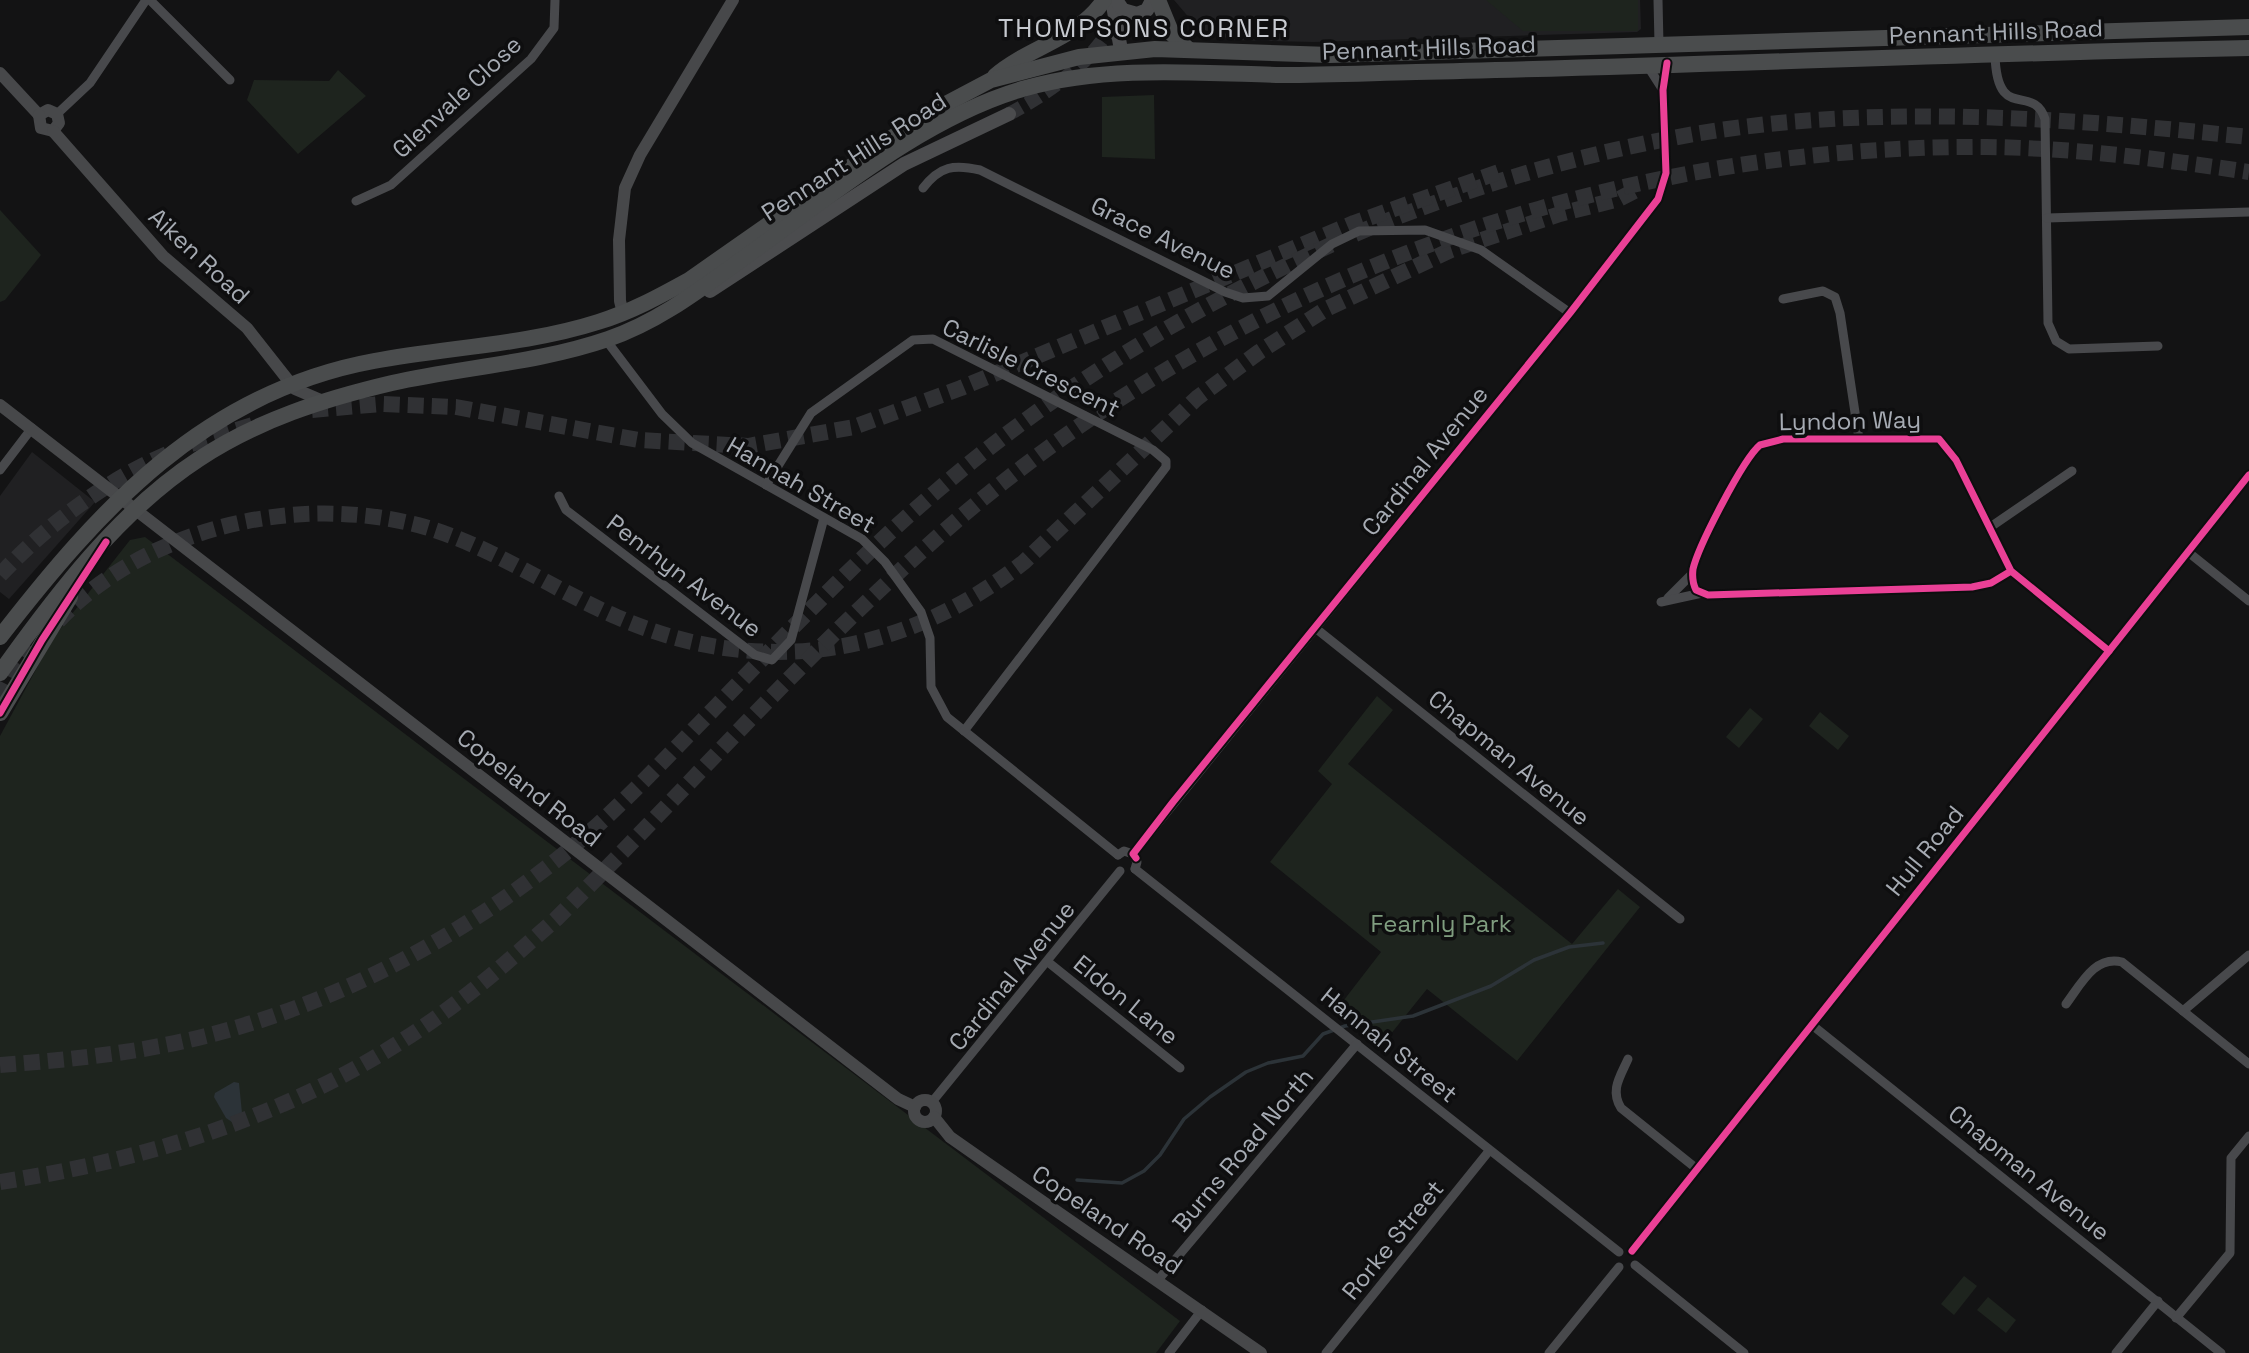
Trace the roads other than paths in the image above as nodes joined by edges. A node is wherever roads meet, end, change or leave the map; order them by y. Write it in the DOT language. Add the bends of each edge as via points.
graph roads {
  1 [pos="148,0"];
  2 [pos="555,0"];
  3 [pos="733,0"];
  4 [pos="1104,0"];
  5 [pos="1114,0"];
  6 [pos="1152,0"];
  7 [pos="1157,0"];
  8 [pos="1658,0"];
  9 [pos="2249,27"];
  10 [pos="2249,48"];
  11 [pos="1188,49"];
  12 [pos="1121,50"];
  13 [pos="1651,51"];
  14 [pos="1995,55"];
  15 [pos="1688,62"];
  16 [pos="1667,63"];
  17 [pos="1179,72"];
  18 [pos="0,73"];
  19 [pos="230,80"];
  20 [pos="991,80"];
  21 [pos="1663,90"];
  22 [pos="57,114"];
  23 [pos="1009,114"];
  24 [pos="39,115"];
  25 [pos="53,131"];
  26 [pos="923,188"];
  27 [pos="356,201"];
  28 [pos="2249,212"];
  29 [pos="2046,218"];
  30 [pos="1783,299"];
  31 [pos="667,312"];
  32 [pos="624,313"];
  33 [pos="1570,313"];
  34 [pos="606,340"];
  35 [pos="2158,346"];
  36 [pos="291,384"];
  37 [pos="323,401"];
  38 [pos="0,405"];
  39 [pos="32,428"];
  40 [pos="1859,439"];
  41 [pos="0,470"];
  42 [pos="2072,471"];
  43 [pos="2249,475"];
  44 [pos="766,485"];
  45 [pos="559,496"];
  46 [pos="120,498"];
  47 [pos="137,511"];
  48 [pos="824,518"];
  49 [pos="1989,528"];
  50 [pos="106,542"];
  51 [pos="2188,552"];
  52 [pos="2011,571"];
  53 [pos="1693,573"];
  54 [pos="1702,593"];
  55 [pos="2249,601"];
  56 [pos="1314,627"];
  57 [pos="0,637"];
  58 [pos="2109,651"];
  59 [pos="0,673"];
  60 [pos="0,713"];
  61 [pos="964,731"];
  62 [pos="1133,853"];
  63 [pos="1118,855"];
  64 [pos="1135,869"];
  65 [pos="1120,871"];
  66 [pos="1680,919"];
  67 [pos="2249,956"];
  68 [pos="1048,962"];
  69 [pos="2066,1003"];
  70 [pos="2183,1012"];
  71 [pos="1812,1025"];
  72 [pos="1357,1044"];
  73 [pos="1628,1059"];
  74 [pos="2249,1064"];
  75 [pos="1180,1068"];
  76 [pos="932,1102"];
  77 [pos="915,1107"];
  78 [pos="934,1117"];
  79 [pos="2249,1136"];
  80 [pos="1489,1151"];
  81 [pos="1697,1168"];
  82 [pos="1632,1251"];
  83 [pos="1619,1252"];
  84 [pos="1634,1265"];
  85 [pos="1619,1267"];
  86 [pos="1158,1280"];
  87 [pos="2158,1301"];
  88 [pos="1202,1310"];
  89 [pos="2176,1318"];
  90 [pos="1169,1353"];
  91 [pos="1261,1353"];
  92 [pos="1325,1353"];
  93 [pos="1549,1353"];
  94 [pos="1744,1353"];
  95 [pos="2116,1353"];
  96 [pos="2221,1353"];
  1 -- 19 [label="street"];
  1 -- 22 [label="street" via="90,83"];
  2 -- 27 [label="street, Glenvale Close" via="554,27 531,59 391,185"];
  3 -- 32 [label="main road" via="625,188 619,240"];
  4 -- 20 [label="highway" via="1078,28 1014,60"];
  5 -- 6 [label="main road" via="1137,15 1149,8"];
  5 -- 12 [label="main road"];
  7 -- 11 [label="highway" via="1169,30"];
  8 -- 13 [label="street"];
  9 -- 13 [label="highway, Pennant Hills Road"];
  10 -- 14 [label="highway, Pennant Hills Road"];
  11 -- 12 [label="highway, Pennant Hills Road"];
  11 -- 13 [label="highway, Pennant Hills Road" via="1318,56"];
  12 -- 17 [label="highway" via="1131,63"];
  12 -- 20 [label="highway, Pennant Hills Road"];
  13 -- 15 [label="highway"];
  13 -- 16 [label="highway"];
  13 -- 17 [label="highway, Pennant Hills Road" via="1336,74"];
  13 -- 21 [label="street, Cardinal Avenue"];
  14 -- 15 [label="highway, Pennant Hills Road"];
  14 -- 29 [label="street" via="2000,89 2043,113"];
  15 -- 16 [label="highway, Pennant Hills Road"];
  16 -- 21 [label="street, Cardinal Avenue"];
  17 -- 31 [label="highway, Pennant Hills Road" via="1059,80 959,113"];
  18 -- 24 [label="main road"];
  20 -- 32 [label="highway, Pennant Hills Road" via="917,119 689,280"];
  21 -- 33 [label="street, Cardinal Avenue" via="1666,173 1658,199"];
  22 -- 24 [label="main road" via="48,110"];
  22 -- 25 [label="main road" via="59,123"];
  23 -- 31 [label="main road" via="904,164 693,302"];
  24 -- 25 [label="main road" via="41,128"];
  25 -- 36 [label="main road, Aiken Road" via="163,256 247,328"];
  26 -- 33 [label="street, Grace Avenue" via="941,169 959,165 980,170 1243,298 1268,296 1332,244 1359,231 1425,230 1482,250"];
  28 -- 29 [label="street"];
  29 -- 35 [label="street" via="2048,323 2056,341 2069,349"];
  30 -- 40 [label="street" via="1823,291 1835,297"];
  31 -- 34 [label="highway, Pennant Hills Road"];
  32 -- 36 [label="highway, Pennant Hills Road" via="563,332 375,360"];
  33 -- 56 [label="street, Cardinal Avenue"];
  34 -- 37 [label="highway, Pennant Hills Road"];
  34 -- 44 [label="street, Hannah Street" via="677,431"];
  36 -- 37 [label="main road, Aiken Road"];
  36 -- 46 [label="highway, Pennant Hills Road" via="194,435"];
  37 -- 47 [label="highway, Pennant Hills Road" via="237,436 197,460"];
  38 -- 39 [label="main road, Copeland Road"];
  39 -- 41 [label="street"];
  39 -- 46 [label="main road, Copeland Road"];
  40 -- 49 [label="street, Lyndon Way" via="1939,439 1956,460"];
  40 -- 53 [label="street, Lyndon Way" via="1777,439 1760,445 1740,472"];
  42 -- 49 [label="street"];
  43 -- 51 [label="street, Hull Road"];
  44 -- 48 [label="street, Hannah Street"];
  44 -- 61 [label="street, Carlisle Crescent" via="811,413 923,337 1171,460"];
  45 -- 48 [label="street, Penrhyn Avenue" via="566,510 755,655 772,660 791,640"];
  46 -- 47 [label="main road, Copeland Road"];
  46 -- 57 [label="highway, Pennant Hills Road" via="66,554"];
  47 -- 50 [label="highway, Pennant Hills Road"];
  47 -- 77 [label="main road, Copeland Road" via="655,913"];
  48 -- 61 [label="street, Hannah Street" via="870,546 921,612 930,638 931,687 947,717"];
  49 -- 52 [label="street, Lyndon Way"];
  50 -- 59 [label="highway, Pennant Hills Road"];
  50 -- 60 [label="highway" via="41,640"];
  51 -- 55 [label="street"];
  51 -- 58 [label="street, Hull Road"];
  52 -- 54 [label="street, Lyndon Way" via="1991,583 1972,587"];
  52 -- 58 [label="street, Lyndon Way"];
  53 -- 54 [label="street" via="1695,588"];
  53 -- 54 [label="street, Lyndon Way" via="1664,601"];
  56 -- 62 [label="street, Cardinal Avenue"];
  56 -- 66 [label="street, Chapman Avenue"];
  58 -- 71 [label="street, Hull Road"];
  61 -- 63 [label="street, Hannah Street"];
  62 -- 63 [label="street"];
  62 -- 64 [label="street"];
  63 -- 65 [label="street" via="1115,865"];
  64 -- 65 [label="street"];
  64 -- 72 [label="street, Hannah Street"];
  65 -- 68 [label="street, Cardinal Avenue"];
  67 -- 70 [label="street"];
  68 -- 75 [label="street, Eldon Lane"];
  68 -- 76 [label="street, Cardinal Avenue"];
  69 -- 70 [label="street" via="2098,964 2109,959 2122,962"];
  70 -- 74 [label="street"];
  71 -- 81 [label="street, Hull Road"];
  71 -- 87 [label="street, Chapman Avenue"];
  72 -- 80 [label="street, Hannah Street"];
  72 -- 86 [label="street, Burns Road North"];
  73 -- 81 [label="street" via="1616,1086 1621,1108"];
  76 -- 77 [label="main road" via="922,1101"];
  76 -- 78 [label="main road"];
  77 -- 78 [label="main road" via="919,1119"];
  78 -- 86 [label="main road, Copeland Road" via="960,1144"];
  79 -- 89 [label="street" via="2231,1158 2230,1253"];
  80 -- 83 [label="street, Hannah Street"];
  80 -- 92 [label="street, Rorke Street"];
  81 -- 82 [label="street, Hull Road"];
  82 -- 83 [label="street"];
  82 -- 84 [label="street"];
  83 -- 85 [label="street"];
  84 -- 85 [label="street" via="1627,1270"];
  84 -- 94 [label="street"];
  85 -- 93 [label="street"];
  86 -- 88 [label="main road, Copeland Road"];
  87 -- 89 [label="street, Chapman Avenue"];
  87 -- 95 [label="street"];
  88 -- 90 [label="street"];
  88 -- 91 [label="main road, Copeland Road"];
  89 -- 96 [label="street, Chapman Avenue"];
}
